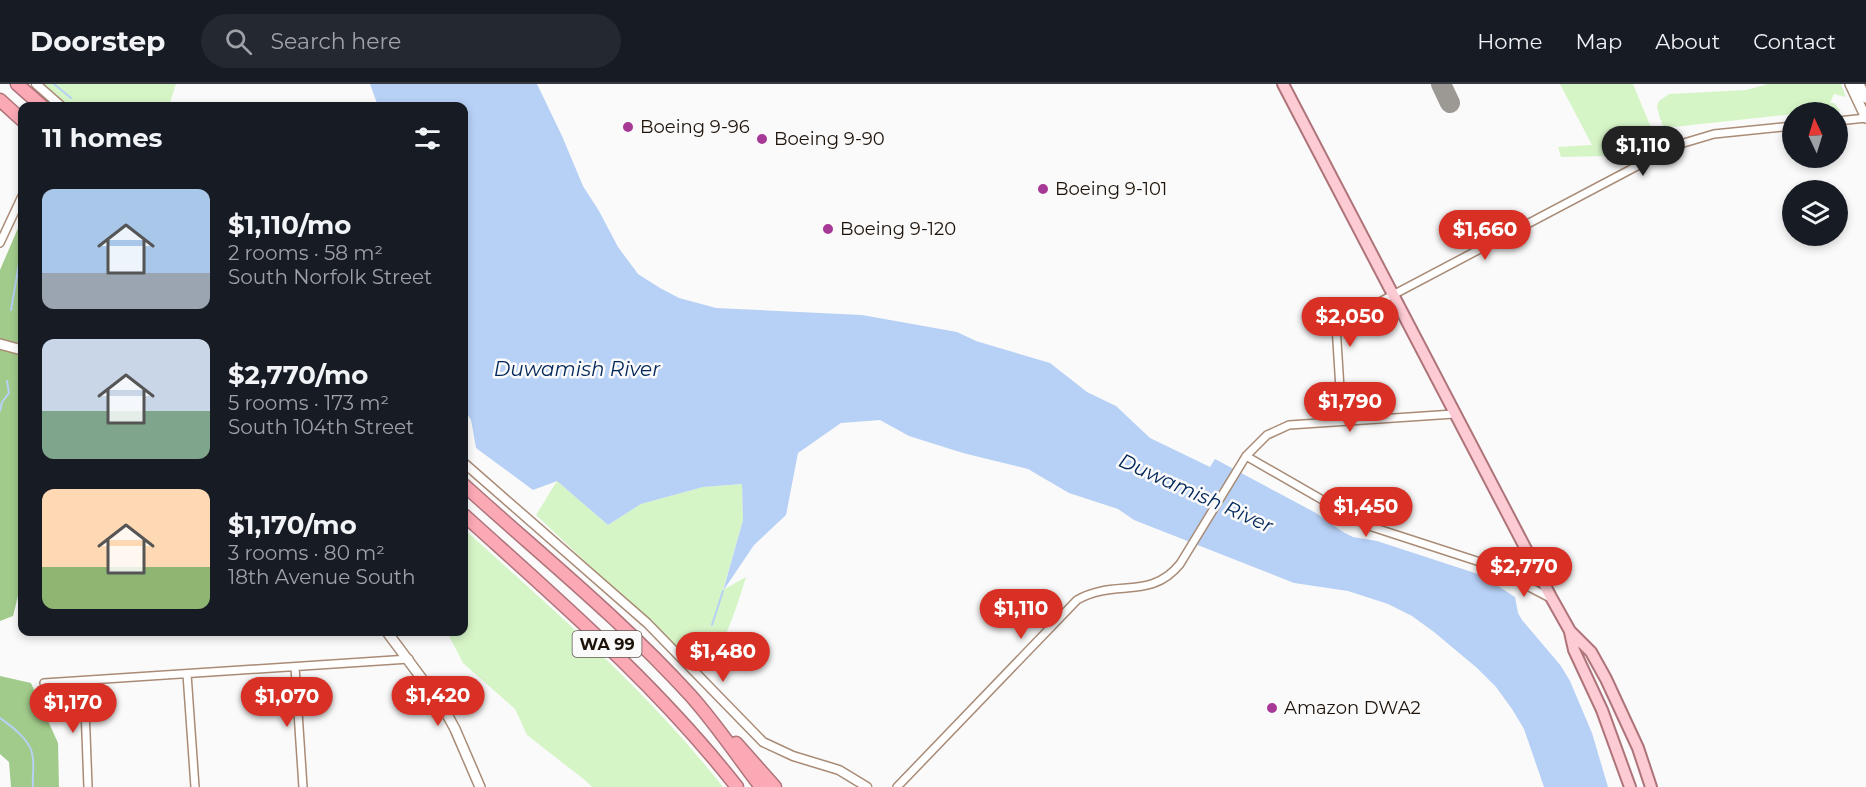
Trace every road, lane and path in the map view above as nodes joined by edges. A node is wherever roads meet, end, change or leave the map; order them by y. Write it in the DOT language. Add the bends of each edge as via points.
graph roads {
  1 [pos="17,84"];
  2 [pos="36,84"];
  3 [pos="1283,84"];
  4 [pos="1850,84"];
  5 [pos="1859,84"];
  6 [pos="1866,98"];
  7 [pos="0,100"];
  8 [pos="37,102"];
  9 [pos="56,102"];
  10 [pos="18,116"];
  11 [pos="1866,118"];
  12 [pos="1848,120"];
  13 [pos="1782,127"];
  14 [pos="18,205"];
  15 [pos="0,243"];
  16 [pos="1394,296"];
  17 [pos="0,344"];
  18 [pos="18,349"];
  19 [pos="1454,414"];
  20 [pos="1342,421"];
  21 [pos="1246,456"];
  22 [pos="468,466"];
  23 [pos="468,489"];
  24 [pos="468,519"];
  25 [pos="1552,599"];
  26 [pos="1570,631"];
  27 [pos="390,636"];
  28 [pos="409,659"];
  29 [pos="295,667"];
  30 [pos="187,674"];
  31 [pos="84,681"];
  32 [pos="44,683"];
  33 [pos="693,699"];
  34 [pos="88,787"];
  35 [pos="195,787"];
  36 [pos="303,787"];
  37 [pos="480,787"];
  38 [pos="737,787"];
  39 [pos="761,787"];
  40 [pos="775,787"];
  41 [pos="867,787"];
  42 [pos="897,787"];
  43 [pos="1630,787"];
  44 [pos="1651,787"];
  1 -- 8 [label="highway"];
  2 -- 9 [label="street"];
  3 -- 16 [label="main road"];
  4 -- 11 [label="main road"];
  5 -- 6 [label="main road"];
  7 -- 10 [label="highway"];
  11 -- 12 [label="street"];
  13 -- 16 [label="street" via="1714,134 1677,145"];
  14 -- 15 [label="street"];
  16 -- 19 [label="main road"];
  16 -- 20 [label="street" via="1336,325"];
  17 -- 18 [label="main road"];
  19 -- 20 [label="street"];
  19 -- 25 [label="main road"];
  20 -- 21 [label="street" via="1282,427 1267,435"];
  21 -- 25 [label="street" via="1366,525 1469,558"];
  21 -- 42 [label="street" via="1172,573 1154,584 1103,589 1077,600"];
  22 -- 41 [label="street" via="647,623 763,742 838,770"];
  23 -- 33 [label="highway, WA 99" via="633,636"];
  24 -- 38 [label="highway, WA 99" via="605,642 682,720"];
  25 -- 26 [label="main road"];
  26 -- 43 [label="main road" via="1574,650 1602,710"];
  26 -- 44 [label="main road" via="1592,652 1638,748"];
  27 -- 28 [label="main road"];
  28 -- 29 [label="street"];
  28 -- 37 [label="main road" via="443,707"];
  29 -- 30 [label="street"];
  29 -- 36 [label="street"];
  30 -- 31 [label="street"];
  30 -- 35 [label="street"];
  31 -- 32 [label="street"];
  31 -- 34 [label="street"];
  33 -- 39 [label="highway, WA 99"];
  33 -- 40 [label="highway"];
}
